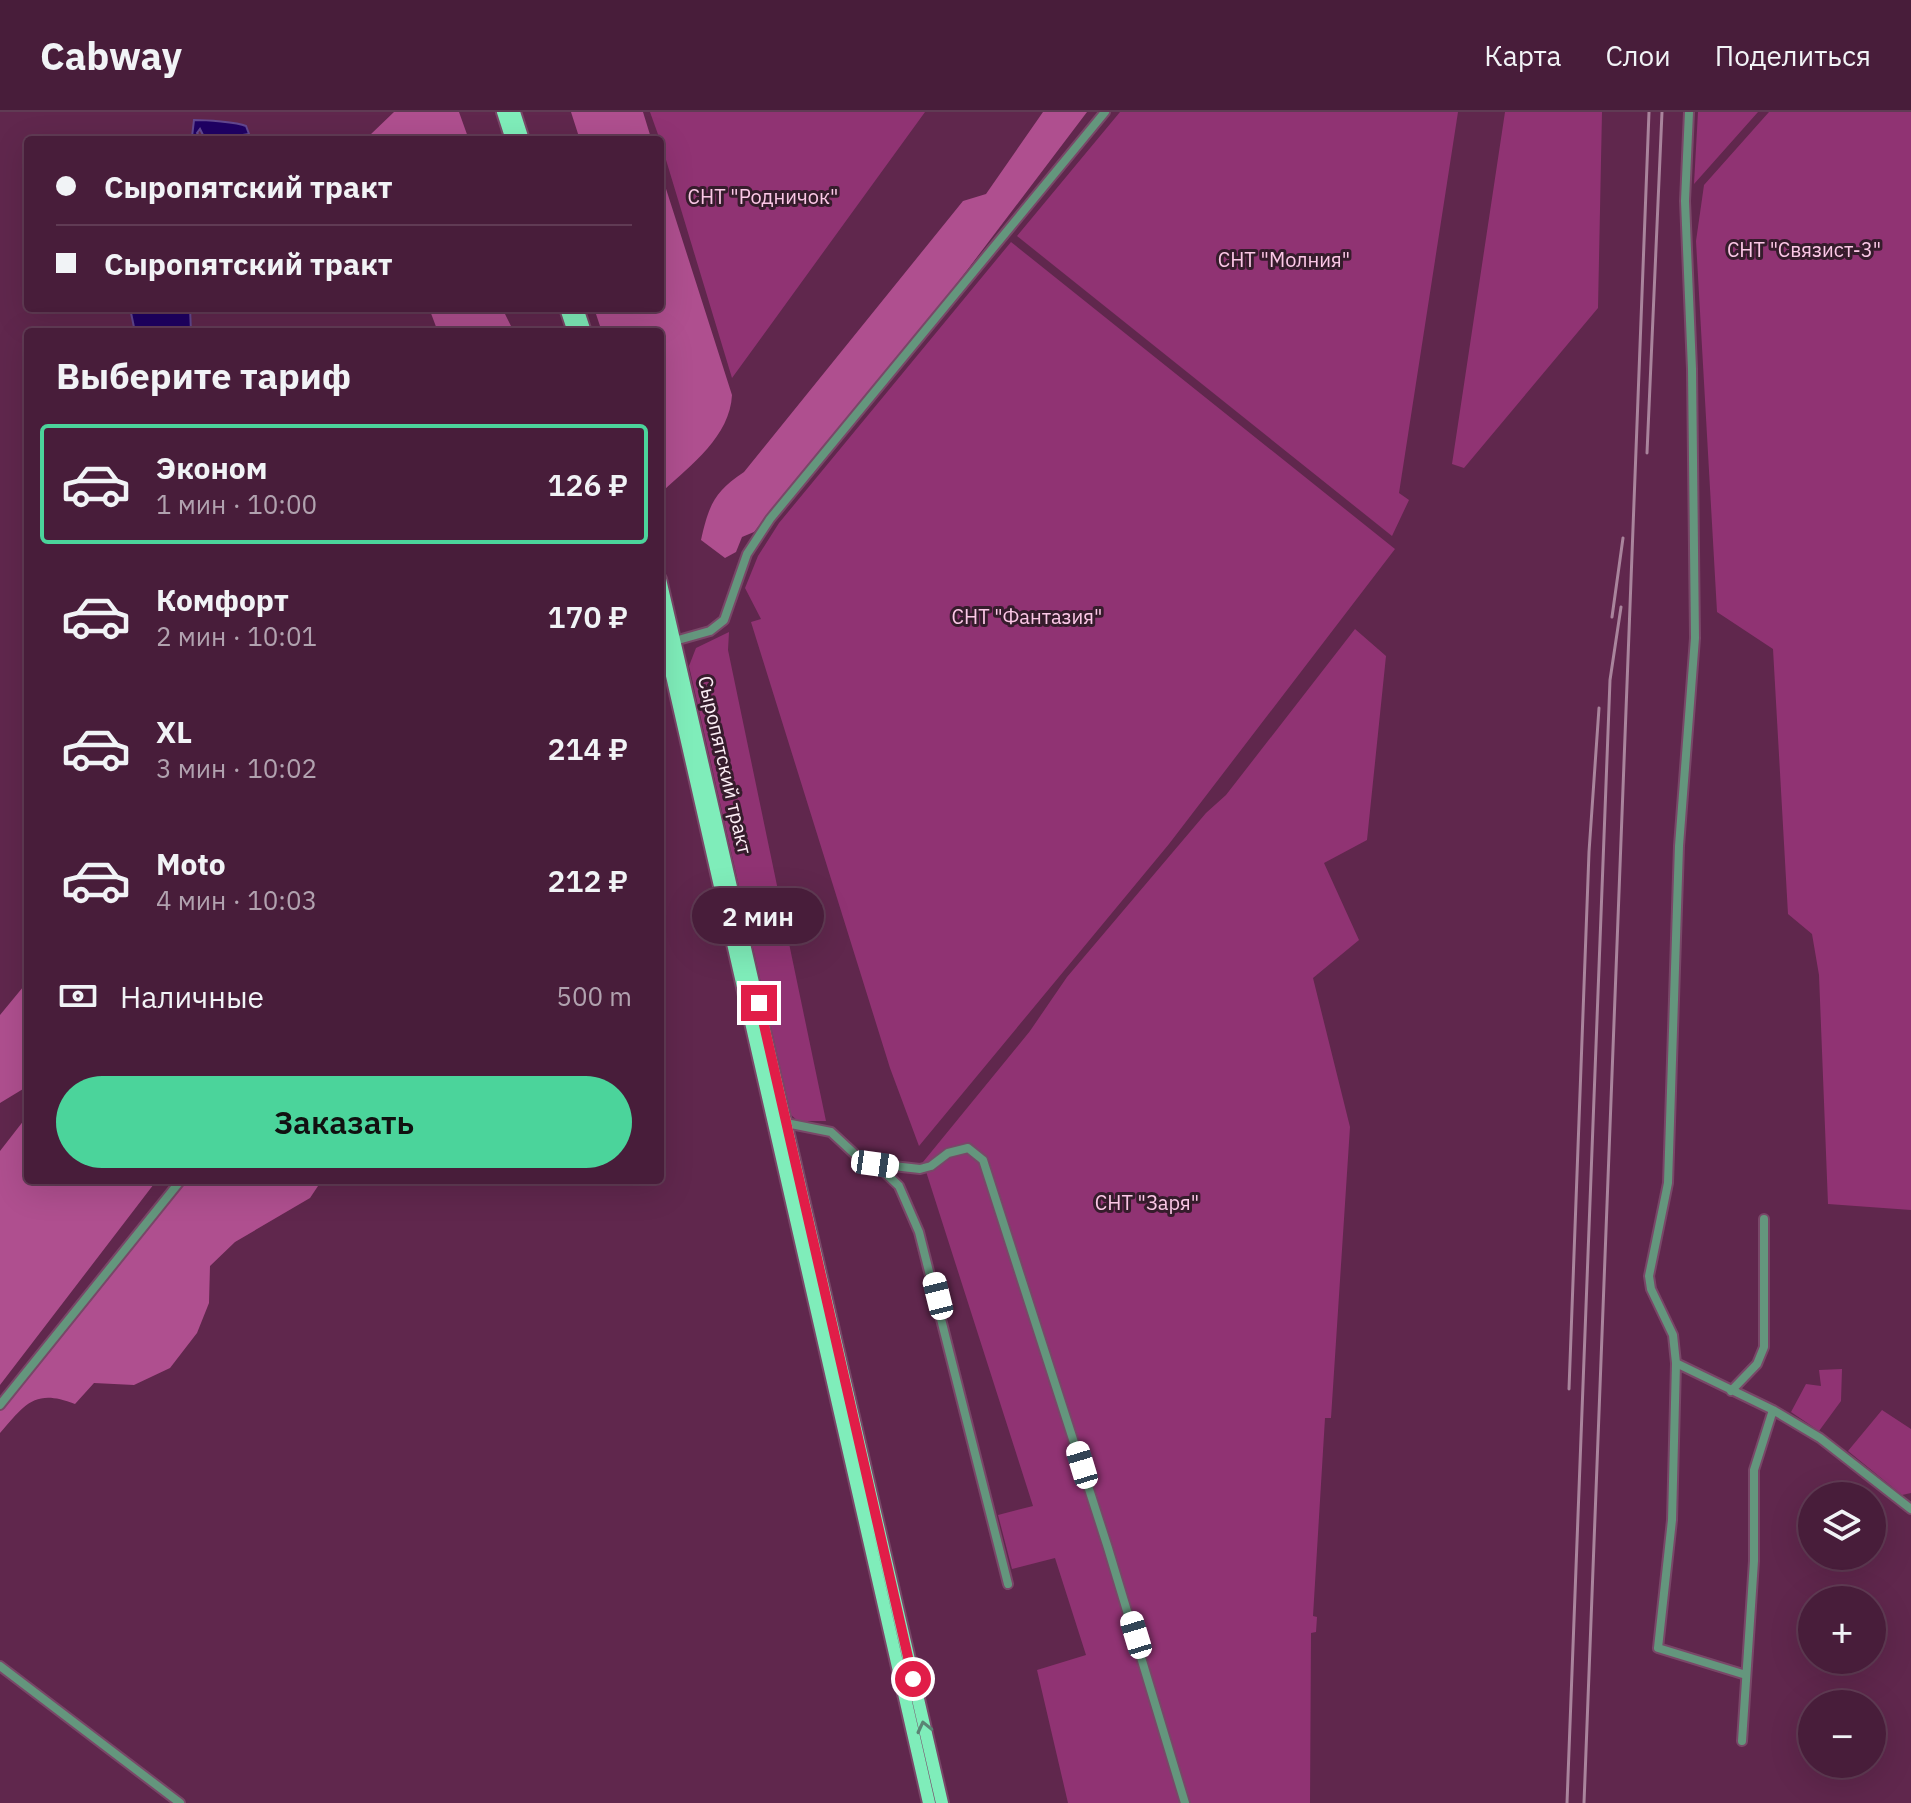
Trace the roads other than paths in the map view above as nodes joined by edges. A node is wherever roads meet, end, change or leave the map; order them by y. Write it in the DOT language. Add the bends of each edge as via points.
graph roads {
  1 [pos="503,112"];
  2 [pos="514,112"];
  3 [pos="1105,112"];
  4 [pos="1689,112"];
  5 [pos="511,136"];
  6 [pos="522,136"];
  7 [pos="664,614"];
  8 [pos="667,641"];
  9 [pos="786,1123"];
  10 [pos="875,1164"];
  11 [pos="178,1184"];
  12 [pos="1764,1219"];
  13 [pos="1676,1363"];
  14 [pos="1731,1391"];
  15 [pos="0,1405"];
  16 [pos="1773,1410"];
  17 [pos="1911,1509"];
  18 [pos="1008,1584"];
  19 [pos="0,1666"];
  20 [pos="1746,1675"];
  21 [pos="1742,1741"];
  22 [pos="180,1803"];
  23 [pos="929,1803"];
  24 [pos="942,1803"];
  25 [pos="1185,1803"];
  1 -- 5 [label="main road"];
  2 -- 6 [label="main road"];
  3 -- 8 [label="street" via="770,519 747,554 724,620 710,631"];
  4 -- 13 [label="street" via="1685,201 1695,638 1679,846 1668,1183 1649,1276 1673,1335"];
  7 -- 8 [label="main road, Сыропятский тракт"];
  8 -- 9 [label="main road, Сыропятский тракт"];
  8 -- 23 [label="main road, Сыропятский тракт"];
  9 -- 10 [label="street" via="831,1132 859,1158"];
  24 -- 9 [label="main road, Сыропятский тракт, one-way"];
  10 -- 18 [label="street" via="899,1186 919,1232"];
  10 -- 25 [label="street" via="920,1169 968,1148 983,1160"];
  11 -- 15 [label="street"];
  12 -- 14 [label="street" via="1764,1347 1757,1364"];
  13 -- 14 [label="street"];
  13 -- 20 [label="street" via="1672,1520 1658,1648"];
  14 -- 16 [label="street"];
  16 -- 17 [label="street" via="1820,1438"];
  16 -- 20 [label="street" via="1754,1470"];
  19 -- 22 [label="street"];
  20 -- 21 [label="street"];
}
